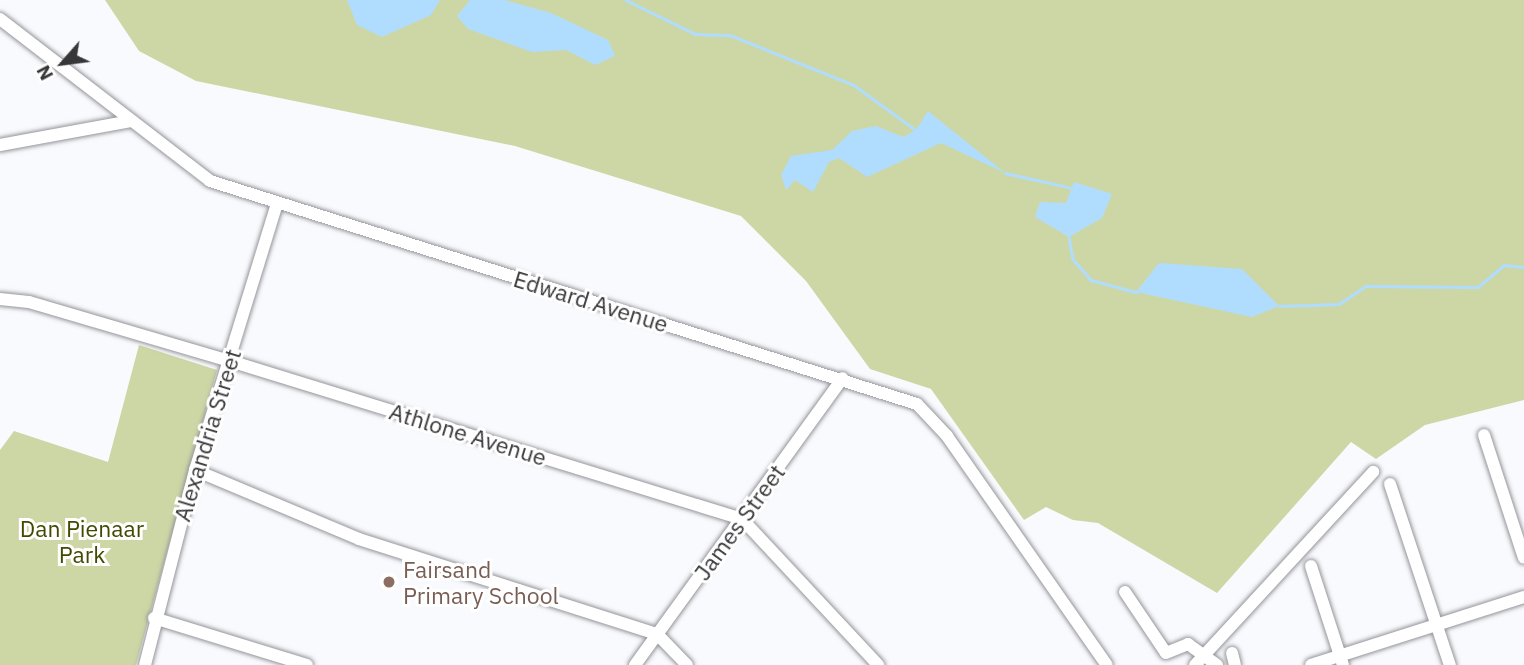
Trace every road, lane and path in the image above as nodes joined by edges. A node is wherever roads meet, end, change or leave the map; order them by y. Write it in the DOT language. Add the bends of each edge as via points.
graph roads {
  1 [pos="0,19"];
  2 [pos="131,121"];
  3 [pos="0,145"];
  4 [pos="276,206"];
  5 [pos="0,299"];
  6 [pos="230,361"];
  7 [pos="842,378"];
  8 [pos="1484,435"];
  9 [pos="195,470"];
  10 [pos="1373,472"];
  11 [pos="1390,484"];
  12 [pos="742,519"];
  13 [pos="1524,558"];
  14 [pos="1311,566"];
  15 [pos="1125,592"];
  16 [pos="1524,597"];
  17 [pos="154,618"];
  18 [pos="1437,625"];
  19 [pos="657,634"];
  20 [pos="1204,654"];
  21 [pos="1342,660"];
  22 [pos="145,665"];
  23 [pos="307,665"];
  24 [pos="635,665"];
  25 [pos="687,665"];
  26 [pos="878,665"];
  27 [pos="1107,665"];
  28 [pos="1195,665"];
  29 [pos="1217,665"];
  30 [pos="1311,665"];
  31 [pos="1450,665"];
  1 -- 2 [label="street, Edward Avenue"];
  2 -- 3 [label="street"];
  2 -- 4 [label="street, Edward Avenue" via="210,181"];
  4 -- 6 [label="street, Alexandria Street"];
  4 -- 7 [label="street, Edward Avenue"];
  5 -- 6 [label="street, Athlone Avenue" via="29,302"];
  6 -- 9 [label="street, Alexandria Street"];
  6 -- 12 [label="street, Athlone Avenue"];
  7 -- 12 [label="street, James Street"];
  7 -- 27 [label="street, Edward Avenue" via="902,397 929,414"];
  8 -- 13 [label="street"];
  9 -- 17 [label="street, Alexandria Street"];
  9 -- 19 [label="street" via="359,539"];
  10 -- 20 [label="street"];
  11 -- 18 [label="street"];
  12 -- 19 [label="street, James Street"];
  12 -- 26 [label="street, Athlone Avenue"];
  14 -- 21 [label="street"];
  15 -- 20 [label="street" via="1166,653 1184,644"];
  16 -- 18 [label="street"];
  17 -- 22 [label="street, Alexandria Street"];
  17 -- 23 [label="street"];
  18 -- 21 [label="street"];
  18 -- 31 [label="street"];
  19 -- 24 [label="street, James Street"];
  19 -- 25 [label="street"];
  20 -- 28 [label="street"];
  20 -- 29 [label="street"];
  21 -- 30 [label="street"];
}
